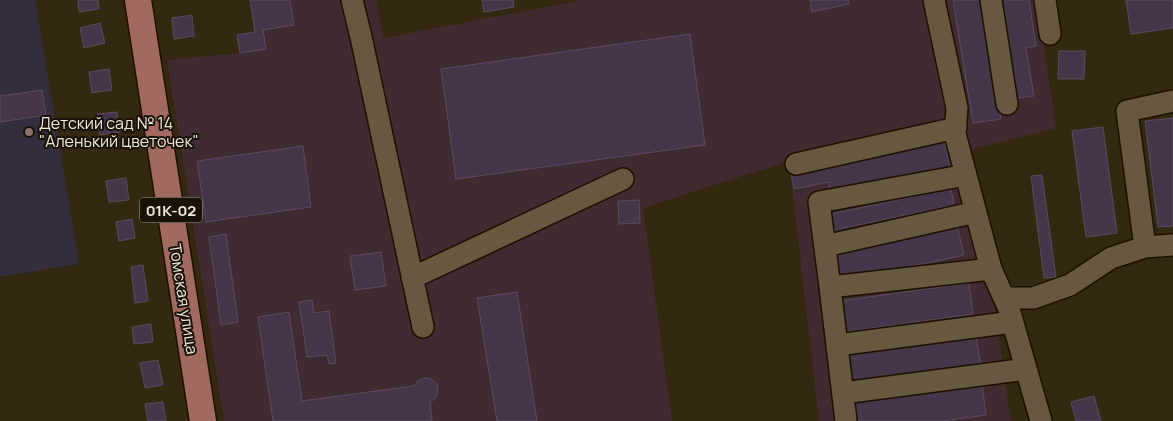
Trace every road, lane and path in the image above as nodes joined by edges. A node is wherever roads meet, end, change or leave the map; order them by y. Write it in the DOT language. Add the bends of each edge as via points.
graph roads {
  1 [pos="138,0"];
  2 [pos="352,0"];
  3 [pos="934,0"];
  4 [pos="991,0"];
  5 [pos="1045,0"];
  6 [pos="1050,34"];
  7 [pos="1173,101"];
  8 [pos="1007,104"];
  9 [pos="956,128"];
  10 [pos="796,164"];
  11 [pos="966,175"];
  12 [pos="623,179"];
  13 [pos="976,212"];
  14 [pos="1173,245"];
  15 [pos="825,246"];
  16 [pos="1146,247"];
  17 [pos="992,269"];
  18 [pos="412,278"];
  19 [pos="830,287"];
  20 [pos="1004,298"];
  21 [pos="1013,322"];
  22 [pos="423,327"];
  23 [pos="837,345"];
  24 [pos="1026,370"];
  25 [pos="843,393"];
  26 [pos="203,421"];
  27 [pos="846,421"];
  28 [pos="1041,421"];
  1 -- 26 [label="main road, Томская улица / 01К-02"];
  2 -- 18 [label="lane"];
  3 -- 9 [label="lane" via="957,108"];
  4 -- 8 [label="lane"];
  5 -- 6 [label="lane"];
  7 -- 16 [label="lane" via="1127,111"];
  9 -- 10 [label="lane"];
  9 -- 11 [label="lane"];
  11 -- 13 [label="lane"];
  11 -- 15 [label="lane" via="819,202"];
  12 -- 18 [label="lane"];
  13 -- 15 [label="lane"];
  13 -- 17 [label="lane"];
  14 -- 16 [label="lane"];
  15 -- 19 [label="lane"];
  16 -- 20 [label="lane" via="1111,258 1070,285 1033,298"];
  17 -- 19 [label="lane"];
  17 -- 20 [label="lane"];
  18 -- 22 [label="lane"];
  19 -- 23 [label="lane"];
  20 -- 21 [label="lane"];
  21 -- 23 [label="lane"];
  21 -- 24 [label="lane"];
  23 -- 25 [label="lane"];
  24 -- 25 [label="lane"];
  24 -- 28 [label="lane"];
  25 -- 27 [label="lane"];
}
